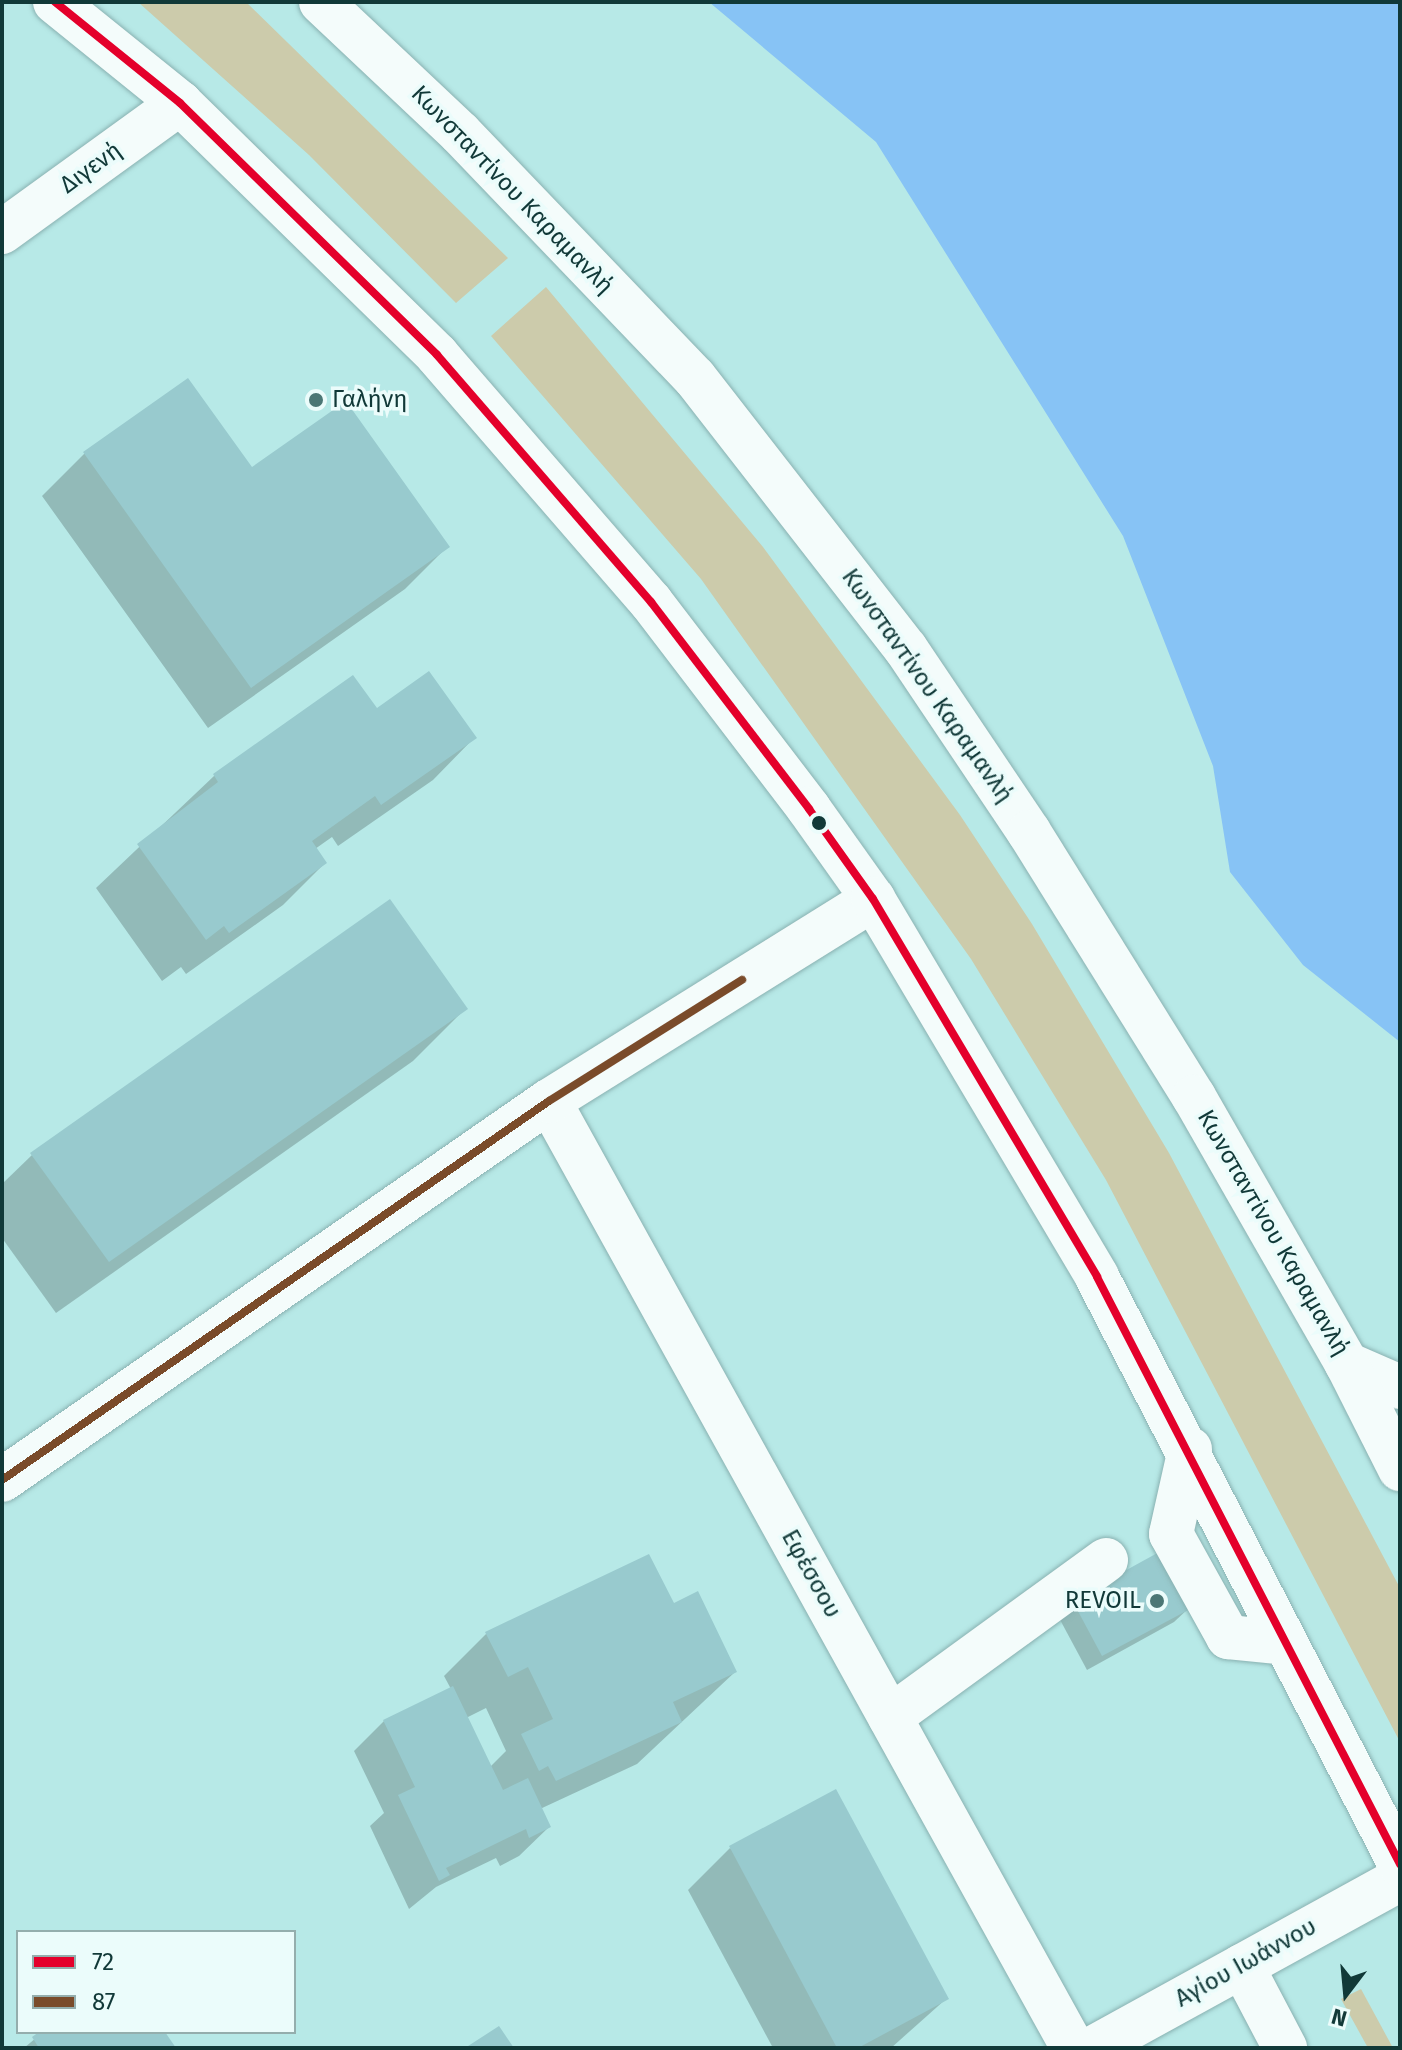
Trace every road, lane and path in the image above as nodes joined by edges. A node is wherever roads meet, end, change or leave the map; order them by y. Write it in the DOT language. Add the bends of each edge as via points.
graph roads {
  1 [pos="55,2"];
  2 [pos="321,2"];
  3 [pos="180,103"];
  4 [pos="2,232"];
  5 [pos="873,899"];
  6 [pos="549,1101"];
  7 [pos="1347,1364"];
  8 [pos="1400,1387"];
  9 [pos="1400,1469"];
  10 [pos="2,1480"];
  11 [pos="1106,1560"];
  12 [pos="890,1717"];
  13 [pos="1400,1864"];
  14 [pos="1400,1879"];
  15 [pos="1242,1966"];
  16 [pos="1073,2048"];
  17 [pos="1093,2048"];
  18 [pos="1285,2048"];
  1 -- 3 [label="main road"];
  2 -- 7 [label="main road, Κωνσταντίνου Καραμανλή" via="460,133 695,378 906,649 1029,832 1194,1097"];
  3 -- 4 [label="main road, Διγενή"];
  3 -- 5 [label="main road" via="437,355 651,602"];
  5 -- 6 [label="main road"];
  5 -- 13 [label="main road" via="1097,1277"];
  6 -- 10 [label="main road"];
  6 -- 12 [label="main road, Εφέσσου"];
  7 -- 8 [label="main road"];
  7 -- 9 [label="main road, Κωνσταντίνου Καραμανλή"];
  11 -- 12 [label="main road"];
  12 -- 16 [label="main road, Εφέσσου"];
  14 -- 15 [label="main road, Αγίου Ιωάννου"];
  15 -- 17 [label="main road, Αγίου Ιωάννου"];
  15 -- 18 [label="main road"];
}
